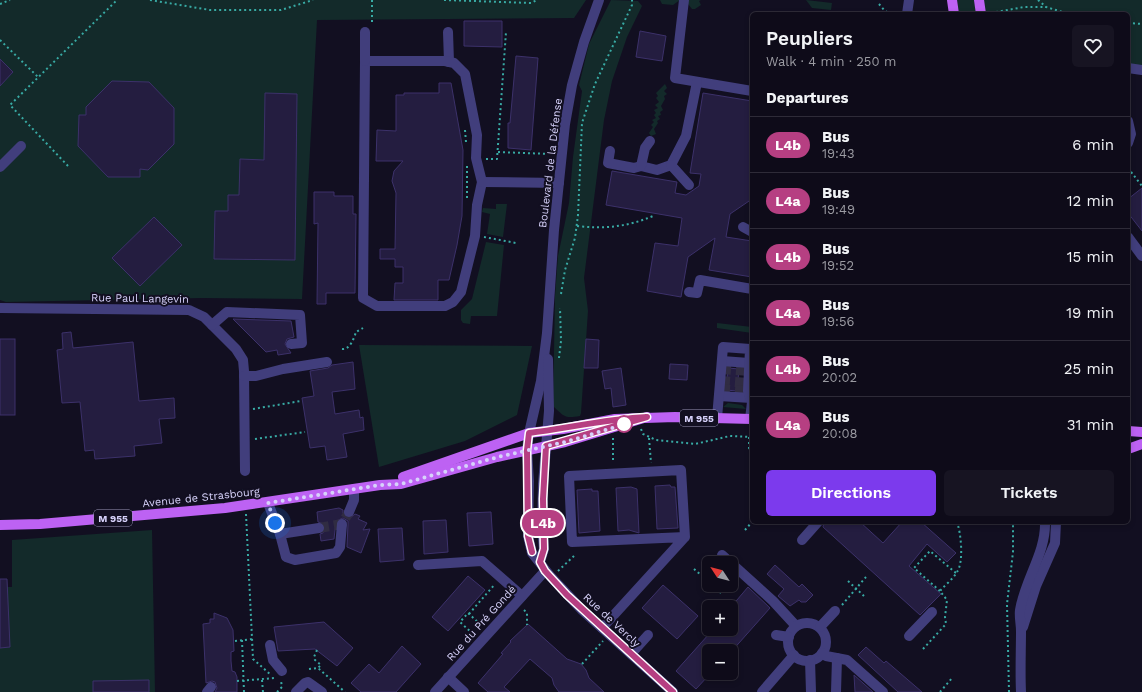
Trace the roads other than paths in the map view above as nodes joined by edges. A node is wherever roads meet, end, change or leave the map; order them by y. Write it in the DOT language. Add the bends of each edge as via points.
graph roads {
  1 [pos="599,0"];
  2 [pos="684,0"];
  3 [pos="909,0"];
  4 [pos="952,0"];
  5 [pos="979,0"];
  6 [pos="907,12"];
  7 [pos="954,12"];
  8 [pos="985,12"];
  9 [pos="369,32"];
  10 [pos="448,32"];
  11 [pos="365,61"];
  12 [pos="449,62"];
  13 [pos="1130,68"];
  14 [pos="1142,70"];
  15 [pos="696,82"];
  16 [pos="750,91"];
  17 [pos="650,141"];
  18 [pos="22,146"];
  19 [pos="610,151"];
  20 [pos="671,165"];
  21 [pos="641,166"];
  22 [pos="0,167"];
  23 [pos="482,182"];
  24 [pos="559,183"];
  25 [pos="689,185"];
  26 [pos="743,227"];
  27 [pos="750,231"];
  28 [pos="1130,240"];
  29 [pos="1142,256"];
  30 [pos="750,289"];
  31 [pos="689,292"];
  32 [pos="0,308"];
  33 [pos="212,325"];
  34 [pos="547,333"];
  35 [pos="291,344"];
  36 [pos="722,361"];
  37 [pos="327,362"];
  38 [pos="749,363"];
  39 [pos="244,376"];
  40 [pos="719,396"];
  41 [pos="750,398"];
  42 [pos="647,417"];
  43 [pos="717,418"];
  44 [pos="750,419"];
  45 [pos="547,431"];
  46 [pos="1130,431"];
  47 [pos="1142,432"];
  48 [pos="529,433"];
  49 [pos="1142,444"];
  50 [pos="546,446"];
  51 [pos="1130,448"];
  52 [pos="527,450"];
  53 [pos="245,471"];
  54 [pos="380,485"];
  55 [pos="354,489"];
  56 [pos="268,503"];
  57 [pos="349,512"];
  58 [pos="342,524"];
  59 [pos="816,524"];
  60 [pos="1045,524"];
  61 [pos="1056,524"];
  62 [pos="0,525"];
  63 [pos="319,528"];
  64 [pos="280,534"];
  65 [pos="685,537"];
  66 [pos="802,540"];
  67 [pos="418,565"];
  68 [pos="738,569"];
  69 [pos="545,570"];
  70 [pos="522,596"];
  71 [pos="838,608"];
  72 [pos="932,612"];
  73 [pos="796,626"];
  74 [pos="820,627"];
  75 [pos="605,631"];
  76 [pos="1021,633"];
  77 [pos="648,635"];
  78 [pos="776,635"];
  79 [pos="909,636"];
  80 [pos="789,637"];
  81 [pos="270,645"];
  82 [pos="822,653"];
  83 [pos="631,654"];
  84 [pos="794,655"];
  85 [pos="837,658"];
  86 [pos="810,660"];
  87 [pos="280,676"];
  88 [pos="448,677"];
  89 [pos="296,692"];
  90 [pos="322,692"];
  91 [pos="435,692"];
  92 [pos="464,692"];
  93 [pos="673,692"];
  94 [pos="762,692"];
  95 [pos="811,692"];
  96 [pos="836,692"];
  97 [pos="883,692"];
  98 [pos="1021,692"];
  1 -- 24 [label="street, Boulevard de la Défense" via="572,84"];
  2 -- 15 [label="street" via="674,78"];
  3 -- 6 [label="street"];
  4 -- 7 [label="main road"];
  5 -- 8 [label="main road"];
  9 -- 11 [label="street"];
  10 -- 12 [label="street"];
  11 -- 12 [label="street"];
  11 -- 23 [label="street" via="363,298 377,306 439,307 452,302 461,292 475,236 477,205"];
  12 -- 23 [label="street" via="466,74 477,135 476,158"];
  13 -- 14 [label="street"];
  15 -- 16 [label="street"];
  15 -- 20 [label="street" via="686,136"];
  17 -- 21 [label="street" via="645,148"];
  18 -- 22 [label="street"];
  19 -- 21 [label="street" via="608,163 634,168"];
  20 -- 21 [label="street" via="658,170"];
  20 -- 25 [label="street"];
  23 -- 24 [label="street"];
  24 -- 34 [label="street, Boulevard de la Défense"];
  26 -- 27 [label="street"];
  28 -- 29 [label="street"];
  30 -- 31 [label="street" via="700,280 697,294"];
  32 -- 33 [label="street, Rue Paul Langevin" via="189,310 200,314"];
  33 -- 35 [label="street" via="227,312 300,315 302,343"];
  33 -- 39 [label="street, Rue Paul Langevin" via="240,354"];
  34 -- 45 [label="street, Boulevard de la Défense"];
  34 -- 48 [label="street, Boulevard de la Défense" via="541,381"];
  36 -- 38 [label="street"];
  36 -- 38 [label="street" via="723,347 750,349"];
  36 -- 40 [label="street"];
  37 -- 39 [label="street"];
  38 -- 41 [label="street"];
  39 -- 53 [label="street, Rue Paul Langevin"];
  40 -- 41 [label="street"];
  40 -- 43 [label="street"];
  42 -- 43 [label="main road, Avenue de Strasbourg / M 955"];
  42 -- 45 [label="main road, Avenue de Strasbourg / M 955" via="616,419"];
  42 -- 50 [label="main road, Avenue de Strasbourg / M 955"];
  43 -- 44 [label="main road, Avenue de Strasbourg / M 955"];
  45 -- 48 [label="main road, Avenue de Strasbourg / M 955"];
  45 -- 50 [label="street, Boulevard de la Défense"];
  46 -- 47 [label="main road"];
  48 -- 52 [label="street, Boulevard de la Défense"];
  48 -- 54 [label="main road, Avenue de Strasbourg / M 955"];
  49 -- 51 [label="main road"];
  50 -- 52 [label="main road, Avenue de Strasbourg / M 955"];
  50 -- 69 [label="street" via="543,499"];
  52 -- 54 [label="main road, Avenue de Strasbourg / M 955" via="401,484"];
  52 -- 69 [label="street, Rue de Vercly" via="528,536 532,552"];
  54 -- 55 [label="main road, Avenue de Strasbourg / M 955"];
  55 -- 56 [label="main road, Avenue de Strasbourg / M 955"];
  55 -- 57 [label="street" via="354,500"];
  56 -- 62 [label="main road, Avenue de Strasbourg / M 955"];
  56 -- 64 [label="street"];
  58 -- 64 [label="street" via="340,547 336,553 295,560 286,557"];
  59 -- 66 [label="street"];
  60 -- 76 [label="street" via="1046,534 1020,610"];
  61 -- 76 [label="street" via="1055,543 1036,586"];
  63 -- 64 [label="street"];
  65 -- 65 [label="street" via="681,470 569,476 572,542"];
  65 -- 75 [label="street"];
  67 -- 70 [label="street" via="482,561"];
  68 -- 73 [label="street"];
  69 -- 70 [label="street, Rue du Pré Gondé"];
  69 -- 75 [label="street, Rue de Vercly"];
  70 -- 88 [label="street, Rue du Pré Gondé"];
  71 -- 74 [label="street"];
  72 -- 79 [label="street"];
  73 -- 74 [label="street" via="804,623"];
  73 -- 80 [label="street"];
  74 -- 82 [label="street" via="826,640"];
  75 -- 83 [label="street, Rue de Vercly"];
  76 -- 98 [label="street"];
  77 -- 83 [label="street"];
  78 -- 80 [label="street"];
  80 -- 84 [label="street" via="790,650"];
  81 -- 87 [label="street"];
  82 -- 85 [label="street"];
  82 -- 86 [label="street"];
  83 -- 93 [label="street, Rue de Vercly"];
  84 -- 86 [label="street"];
  84 -- 94 [label="street"];
  85 -- 96 [label="street"];
  85 -- 97 [label="street" via="847,660"];
  86 -- 95 [label="street"];
  88 -- 91 [label="street, Rue du Pré Gondé"];
  88 -- 92 [label="street"];
  89 -- 90 [label="street" via="308,682"];
}
